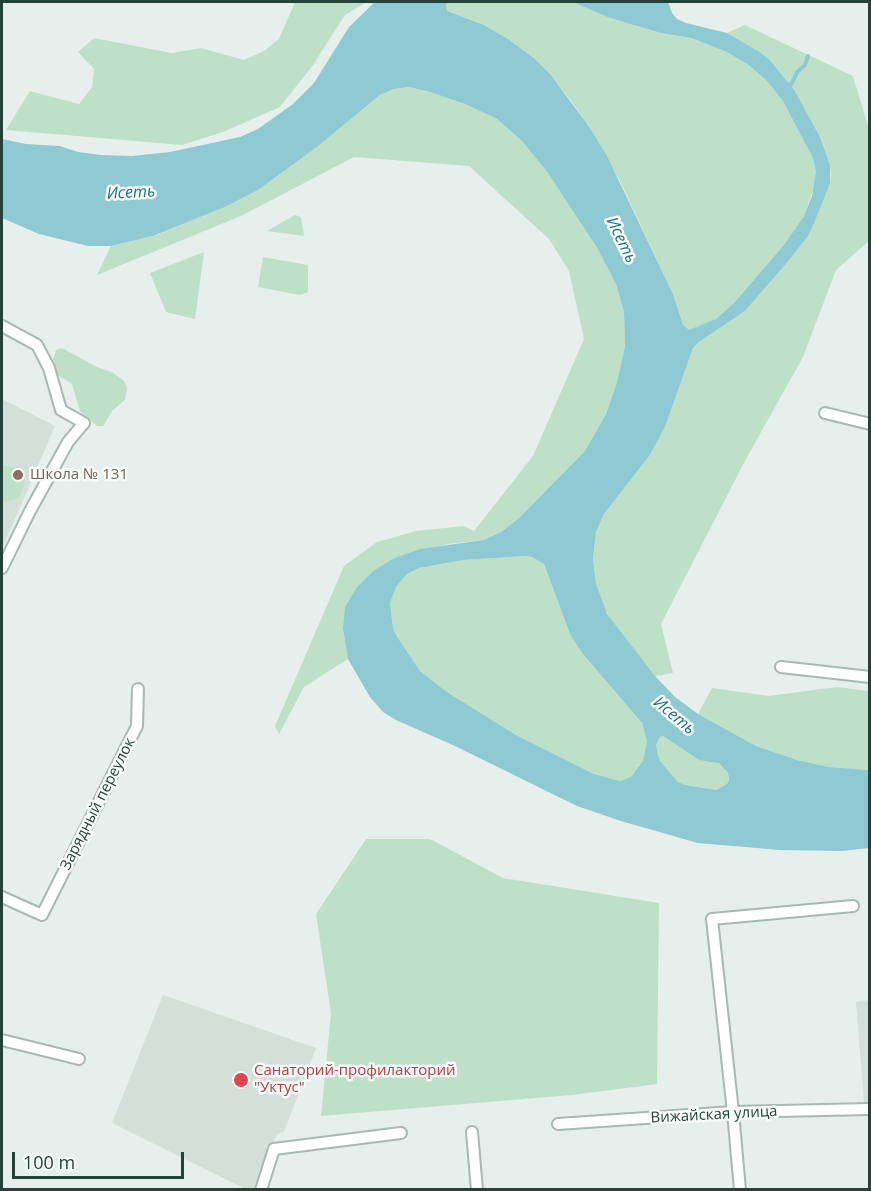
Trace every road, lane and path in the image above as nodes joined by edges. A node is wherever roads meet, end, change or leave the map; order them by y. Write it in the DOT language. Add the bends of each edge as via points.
graph roads {
  1 [pos="2,327"];
  2 [pos="825,413"];
  3 [pos="870,424"];
  4 [pos="2,568"];
  5 [pos="781,667"];
  6 [pos="870,677"];
  7 [pos="138,689"];
  8 [pos="2,897"];
  9 [pos="853,906"];
  10 [pos="2,1040"];
  11 [pos="79,1059"];
  12 [pos="870,1109"];
  13 [pos="734,1112"];
  14 [pos="558,1124"];
  15 [pos="472,1132"];
  16 [pos="401,1133"];
  17 [pos="261,1190"];
  18 [pos="477,1190"];
  19 [pos="740,1190"];
  1 -- 4 [label="street" via="37,345 50,368 61,410 84,423 68,442"];
  2 -- 3 [label="street"];
  5 -- 6 [label="street"];
  7 -- 8 [label="street, Зарядный переулок" via="137,726 42,915"];
  9 -- 13 [label="street" via="712,919"];
  10 -- 11 [label="street"];
  12 -- 13 [label="street, Вижайская улица"];
  13 -- 14 [label="street, Вижайская улица"];
  13 -- 19 [label="street"];
  15 -- 18 [label="street"];
  16 -- 17 [label="street" via="274,1149"];
}
